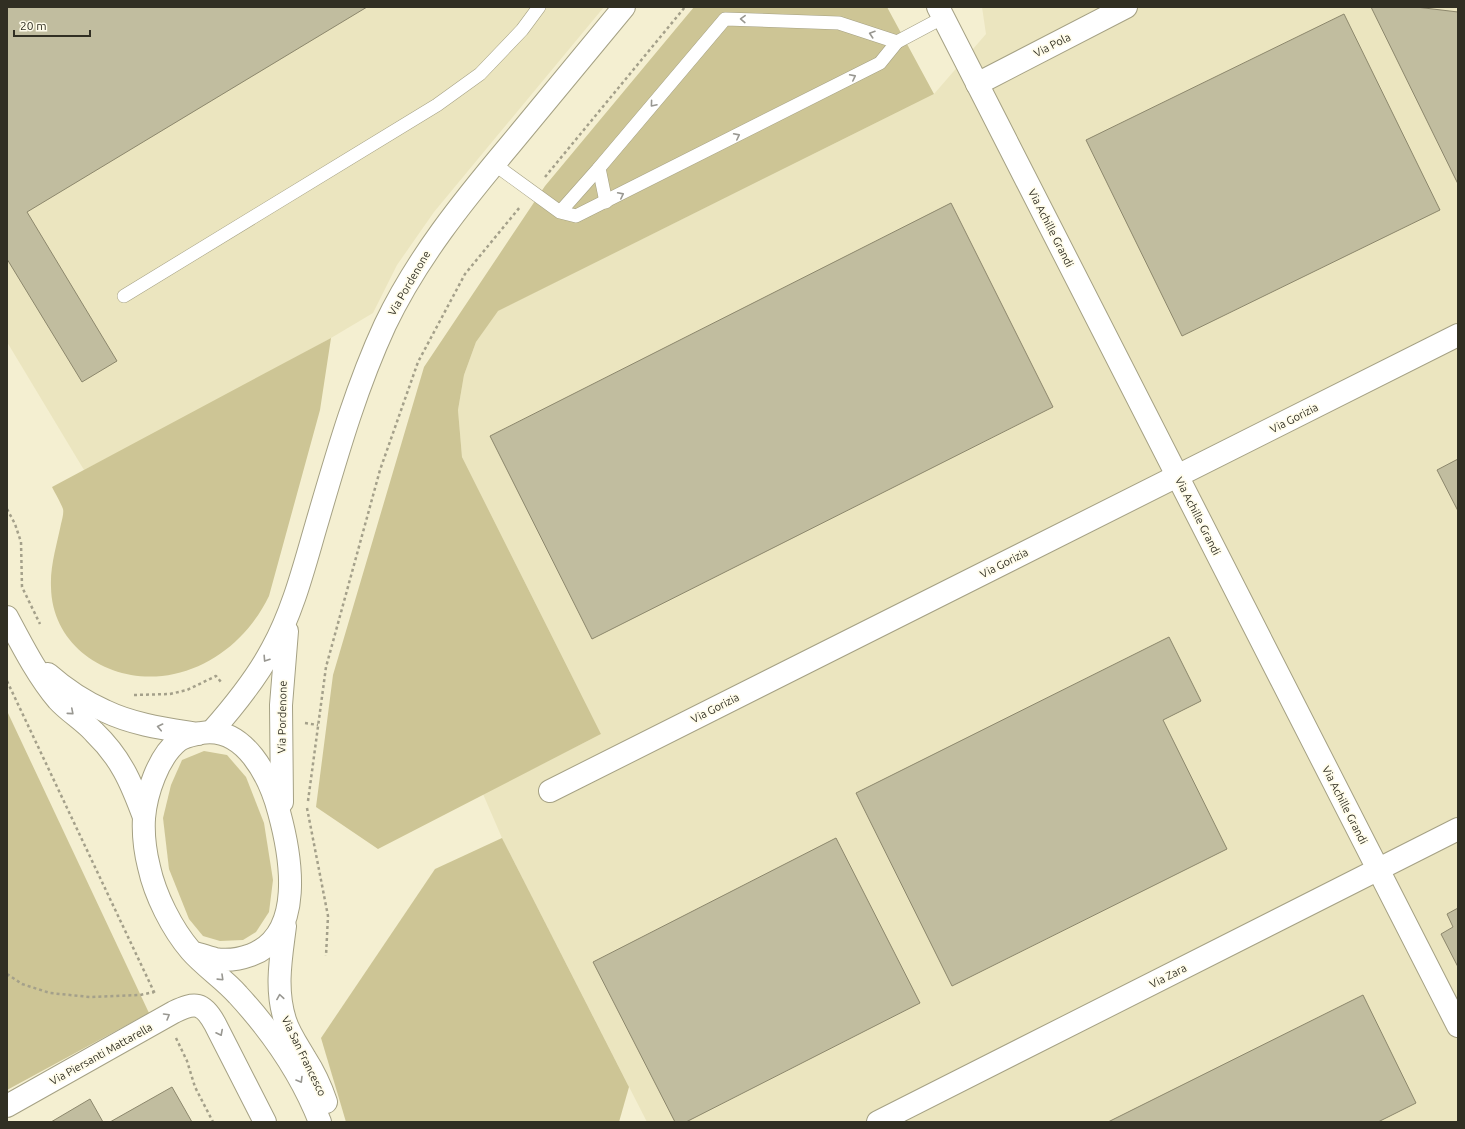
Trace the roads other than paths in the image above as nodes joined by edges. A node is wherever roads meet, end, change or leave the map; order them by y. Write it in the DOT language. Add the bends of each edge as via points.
graph roads {
  1 [pos="539,7"];
  2 [pos="624,7"];
  3 [pos="1126,7"];
  4 [pos="941,12"];
  5 [pos="897,42"];
  6 [pos="978,84"];
  7 [pos="494,164"];
  8 [pos="599,168"];
  9 [pos="606,202"];
  10 [pos="560,212"];
  11 [pos="124,296"];
  12 [pos="1458,335"];
  13 [pos="1178,476"];
  14 [pos="289,611"];
  15 [pos="7,617"];
  16 [pos="30,659"];
  17 [pos="205,732"];
  18 [pos="550,791"];
  19 [pos="144,817"];
  20 [pos="282,823"];
  21 [pos="1458,829"];
  22 [pos="1378,870"];
  23 [pos="286,918"];
  24 [pos="192,952"];
  25 [pos="1458,1026"];
  26 [pos="7,1106"];
  27 [pos="265,1122"];
  28 [pos="320,1122"];
  29 [pos="333,1122"];
  30 [pos="878,1122"];
  1 -- 11 [label="lane" via="522,30 480,74 437,105"];
  2 -- 7 [label="street, Via Pordenone"];
  3 -- 6 [label="street, Via Pola"];
  4 -- 5 [label="lane"];
  4 -- 6 [label="street, Via Achille Grandi"];
  5 -- 8 [label="lane, one-way" via="839,23 725,19"];
  9 -- 5 [label="lane, one-way" via="880,63"];
  6 -- 13 [label="street, Via Achille Grandi"];
  7 -- 10 [label="lane"];
  7 -- 14 [label="street, Via Pordenone" via="424,256 392,311 352,405"];
  8 -- 9 [label="lane"];
  8 -- 10 [label="lane"];
  9 -- 10 [label="lane" via="576,216"];
  12 -- 13 [label="street, Via Gorizia"];
  13 -- 18 [label="street, Via Gorizia"];
  13 -- 22 [label="street, Via Achille Grandi"];
  14 -- 17 [label="street, Via Pordenone, one-way" via="271,651 237,702"];
  14 -- 20 [label="street, Via Pordenone" via="281,720"];
  15 -- 16 [label="street"];
  17 -- 16 [label="street, one-way" via="139,723 106,712 65,688"];
  16 -- 19 [label="street, one-way" via="58,700 114,753 127,775"];
  17 -- 19 [label="street" via="180,740 166,755 154,780"];
  17 -- 20 [label="street" via="230,736 256,761 271,785"];
  19 -- 24 [label="street, Via San Francesco" via="145,848 155,889 175,929"];
  20 -- 23 [label="street, Via San Francesco" via="289,871"];
  21 -- 22 [label="street, Via Zara"];
  22 -- 25 [label="street, Via Achille Grandi"];
  22 -- 30 [label="street, Via Zara"];
  23 -- 24 [label="street" via="273,942 246,957 217,959"];
  29 -- 23 [label="street, Via San Francesco, one-way" via="318,1081 289,1030 281,1006 278,977"];
  24 -- 28 [label="street, Via San Francesco, one-way" via="228,984 258,1019 301,1082"];
  26 -- 27 [label="street, Via Piersanti Mattarella, one-way" via="166,1017 188,1006 195,1006 206,1010 215,1024"];
}
